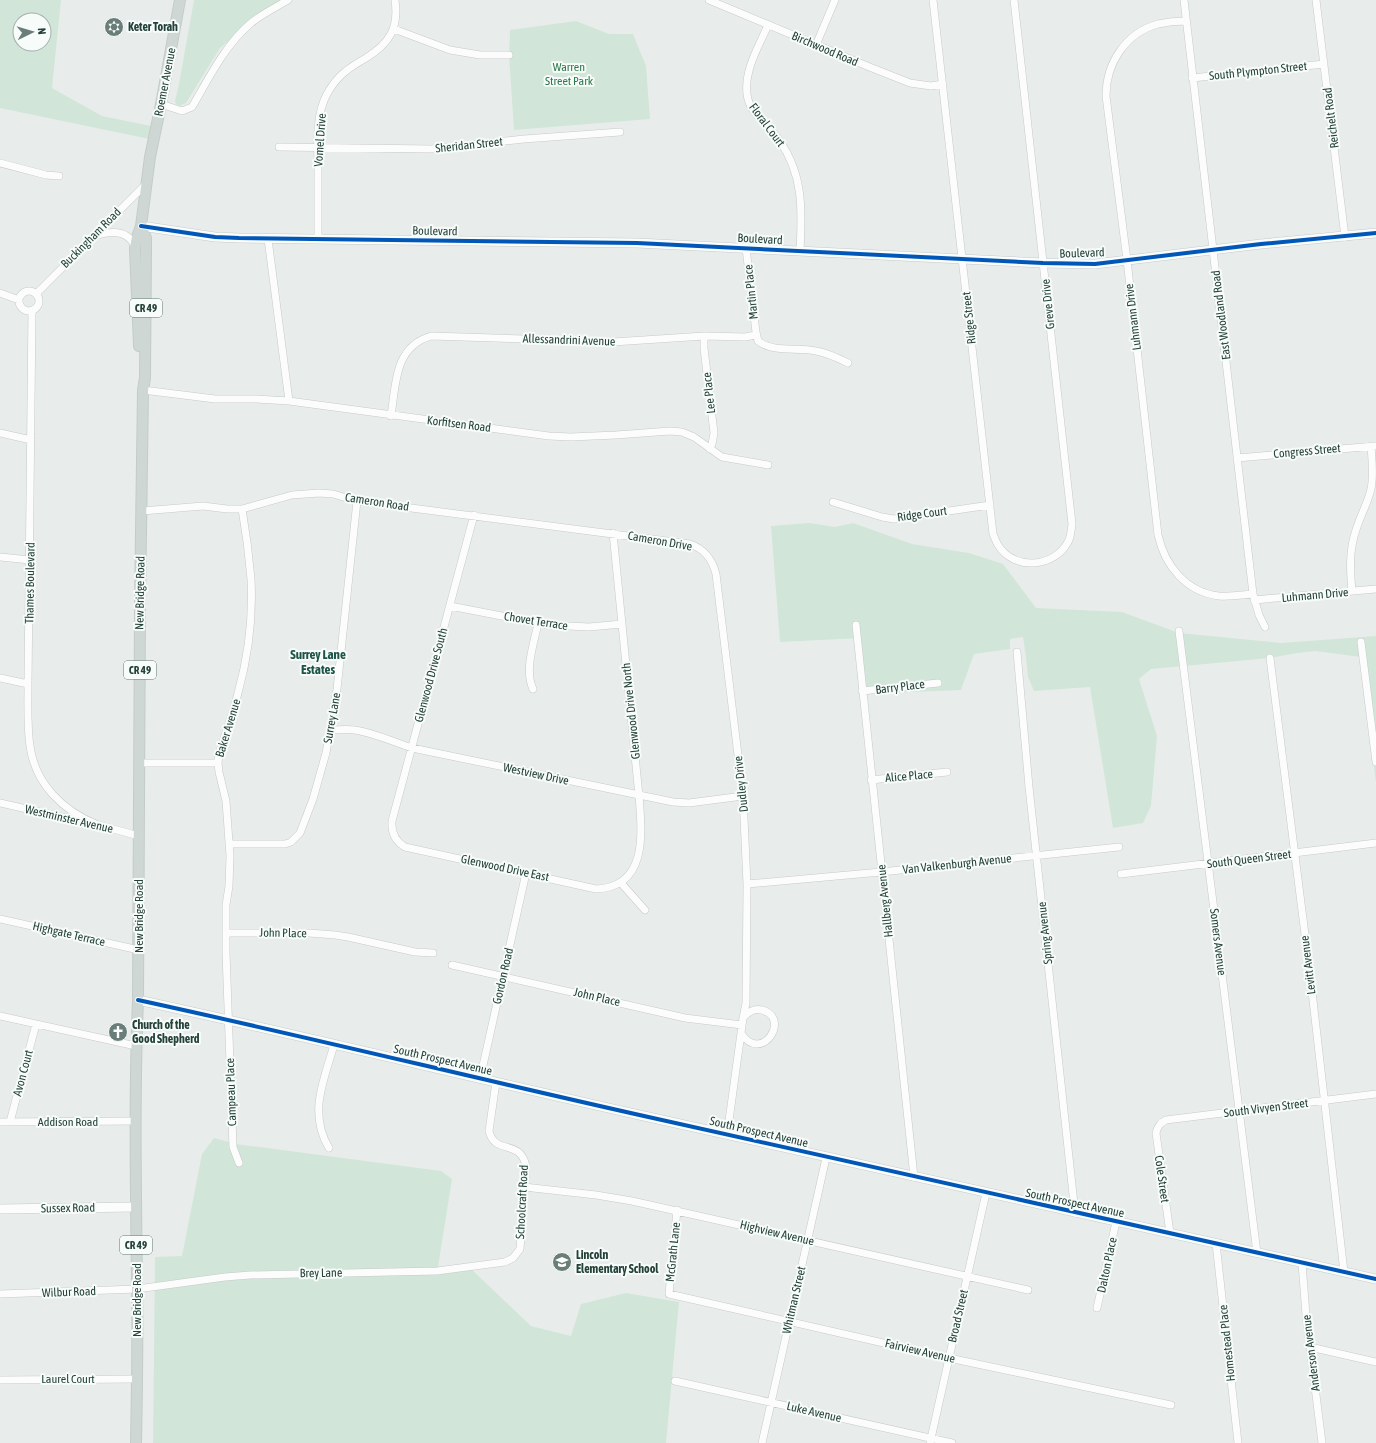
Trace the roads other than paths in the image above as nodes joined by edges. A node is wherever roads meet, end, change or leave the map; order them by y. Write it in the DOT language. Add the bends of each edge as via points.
graph roads {
  1 [pos="180,0"];
  2 [pos="288,0"];
  3 [pos="395,0"];
  4 [pos="835,0"];
  5 [pos="933,0"];
  6 [pos="1014,0"];
  7 [pos="1184,0"];
  8 [pos="1316,0"];
  9 [pos="714,1"];
  10 [pos="1186,20"];
  11 [pos="768,25"];
  12 [pos="394,29"];
  13 [pos="816,45"];
  14 [pos="509,55"];
  15 [pos="1324,64"];
  16 [pos="1192,78"];
  17 [pos="943,84"];
  18 [pos="161,104"];
  19 [pos="620,132"];
  20 [pos="279,147"];
  21 [pos="318,147"];
  22 [pos="0,163"];
  23 [pos="59,176"];
  24 [pos="147,183"];
  25 [pos="141,226"];
  26 [pos="1376,233"];
  27 [pos="93,237"];
  28 [pos="1345,237"];
  29 [pos="268,239"];
  30 [pos="318,239"];
  31 [pos="135,248"];
  32 [pos="746,248"];
  33 [pos="1213,250"];
  34 [pos="800,251"];
  35 [pos="963,259"];
  36 [pos="1127,260"];
  37 [pos="1043,263"];
  38 [pos="0,293"];
  39 [pos="36,294"];
  40 [pos="19,300"];
  41 [pos="32,310"];
  42 [pos="756,335"];
  43 [pos="704,336"];
  44 [pos="848,363"];
  45 [pos="143,390"];
  46 [pos="289,401"];
  47 [pos="391,416"];
  48 [pos="0,433"];
  49 [pos="31,440"];
  50 [pos="1374,446"];
  51 [pos="710,449"];
  52 [pos="1237,458"];
  53 [pos="768,465"];
  54 [pos="357,501"];
  55 [pos="834,502"];
  56 [pos="990,505"];
  57 [pos="242,509"];
  58 [pos="142,510"];
  59 [pos="474,515"];
  60 [pos="613,533"];
  61 [pos="1070,537"];
  62 [pos="706,553"];
  63 [pos="0,557"];
  64 [pos="30,560"];
  65 [pos="1376,589"];
  66 [pos="1352,591"];
  67 [pos="1254,597"];
  68 [pos="450,606"];
  69 [pos="538,623"];
  70 [pos="622,624"];
  71 [pos="856,626"];
  72 [pos="1265,627"];
  73 [pos="1179,631"];
  74 [pos="1361,642"];
  75 [pos="1017,652"];
  76 [pos="1270,658"];
  77 [pos="0,678"];
  78 [pos="938,682"];
  79 [pos="28,684"];
  80 [pos="533,689"];
  81 [pos="862,691"];
  82 [pos="330,730"];
  83 [pos="412,748"];
  84 [pos="1376,762"];
  85 [pos="139,763"];
  86 [pos="218,763"];
  87 [pos="947,772"];
  88 [pos="871,780"];
  89 [pos="639,796"];
  90 [pos="743,796"];
  91 [pos="0,803"];
  92 [pos="98,825"];
  93 [pos="393,835"];
  94 [pos="139,836"];
  95 [pos="1376,843"];
  96 [pos="230,844"];
  97 [pos="1119,847"];
  98 [pos="1294,853"];
  99 [pos="1037,856"];
  100 [pos="1208,864"];
  101 [pos="881,872"];
  102 [pos="526,873"];
  103 [pos="1121,874"];
  104 [pos="622,883"];
  105 [pos="747,884"];
  106 [pos="645,910"];
  107 [pos="0,918"];
  108 [pos="227,933"];
  109 [pos="139,950"];
  110 [pos="433,953"];
  111 [pos="452,964"];
  112 [pos="503,976"];
  113 [pos="138,1000"];
  114 [pos="0,1016"];
  115 [pos="229,1020"];
  116 [pos="742,1021"];
  117 [pos="36,1024"];
  118 [pos="741,1033"];
  119 [pos="334,1045"];
  120 [pos="136,1046"];
  121 [pos="480,1079"];
  122 [pos="496,1082"];
  123 [pos="1376,1094"];
  124 [pos="1324,1101"];
  125 [pos="1239,1111"];
  126 [pos="136,1121"];
  127 [pos="0,1122"];
  128 [pos="10,1122"];
  129 [pos="1158,1126"];
  130 [pos="727,1135"];
  131 [pos="329,1148"];
  132 [pos="826,1158"];
  133 [pos="239,1163"];
  134 [pos="914,1177"];
  135 [pos="524,1187"];
  136 [pos="986,1193"];
  137 [pos="136,1207"];
  138 [pos="0,1209"];
  139 [pos="677,1210"];
  140 [pos="1075,1213"];
  141 [pos="1116,1222"];
  142 [pos="1170,1233"];
  143 [pos="808,1240"];
  144 [pos="1216,1244"];
  145 [pos="1257,1253"];
  146 [pos="505,1262"];
  147 [pos="1302,1263"];
  148 [pos="1344,1272"];
  149 [pos="967,1276"];
  150 [pos="1376,1280"];
  151 [pos="137,1289"];
  152 [pos="1028,1290"];
  153 [pos="0,1294"];
  154 [pos="669,1294"];
  155 [pos="1097,1308"];
  156 [pos="790,1321"];
  157 [pos="1310,1347"];
  158 [pos="949,1358"];
  159 [pos="1376,1362"];
  160 [pos="137,1379"];
  161 [pos="0,1380"];
  162 [pos="675,1381"];
  163 [pos="771,1402"];
  164 [pos="1171,1405"];
  165 [pos="930,1440"];
  166 [pos="136,1443"];
  167 [pos="762,1443"];
  168 [pos="952,1443"];
  169 [pos="1238,1443"];
  170 [pos="1322,1443"];
  1 -- 18 [label="main road, Roemer Avenue"];
  2 -- 18 [label="street" via="251,23 233,41 192,107 182,111"];
  3 -- 12 [label="street"];
  4 -- 13 [label="street"];
  5 -- 17 [label="street, Ridge Street"];
  6 -- 37 [label="street, Greve Drive"];
  7 -- 10 [label="street, East Woodland Road"];
  8 -- 15 [label="street, Reichelt Road"];
  9 -- 11 [label="street, Birchwood Road"];
  10 -- 16 [label="street, East Woodland Road"];
  10 -- 36 [label="street, Luhmann Drive" via="1158,24 1136,35 1118,52 1108,76 1106,96"];
  11 -- 13 [label="street, Birchwood Road"];
  11 -- 34 [label="street, Floral Court" via="749,71 746,81 747,94 756,115 779,139 793,165 802,203"];
  12 -- 14 [label="street" via="450,50 480,55"];
  12 -- 21 [label="street, Vomel Drive" via="391,36 376,51 339,76 332,86 320,113"];
  13 -- 17 [label="street, Birchwood Road" via="910,83 931,86"];
  15 -- 16 [label="street, South Plympton Street"];
  15 -- 28 [label="street, Reichelt Road"];
  16 -- 33 [label="street, East Woodland Road"];
  17 -- 35 [label="street, Ridge Street"];
  18 -- 24 [label="main road, Roemer Avenue / CR 49"];
  19 -- 21 [label="street, Sheridan Street" via="432,149"];
  20 -- 21 [label="street, Sheridan Street"];
  21 -- 30 [label="street, Vomel Drive"];
  22 -- 23 [label="street"];
  24 -- 25 [label="main road, New Bridge Road / CR 49"];
  24 -- 27 [label="street, Buckingham Road"];
  25 -- 29 [label="street, Boulevard" via="215,237"];
  25 -- 31 [label="main road, New Bridge Road / CR 49"];
  25 -- 45 [label="main road, New Bridge Road / CR 49" via="146,238"];
  26 -- 28 [label="street, Boulevard"];
  27 -- 31 [label="street" via="110,232 122,234 130,238"];
  27 -- 39 [label="street, Buckingham Road"];
  28 -- 33 [label="street, Boulevard"];
  29 -- 30 [label="street, Boulevard"];
  29 -- 46 [label="street"];
  30 -- 32 [label="street, Boulevard" via="600,242"];
  31 -- 45 [label="main road, New Bridge Road / CR 49" via="140,378"];
  32 -- 34 [label="street, Boulevard"];
  32 -- 42 [label="street, Martin Place"];
  33 -- 36 [label="street, Boulevard"];
  33 -- 52 [label="street, East Woodland Road"];
  34 -- 35 [label="street, Boulevard"];
  35 -- 37 [label="street, Boulevard"];
  35 -- 56 [label="street, Ridge Street"];
  36 -- 37 [label="street, Boulevard" via="1085,264"];
  36 -- 67 [label="street, Luhmann Drive" via="1161,548 1173,570 1191,586 1220,596"];
  37 -- 61 [label="street, Greve Drive" via="1072,524"];
  38 -- 40 [label="street"];
  39 -- 40 [label="street" via="26,291"];
  39 -- 41 [label="street" via="38,302"];
  40 -- 41 [label="street" via="22,308"];
  41 -- 49 [label="street, Thames Boulevard"];
  42 -- 43 [label="street, Allessandrini Avenue"];
  42 -- 44 [label="street" via="758,341 769,347 824,352"];
  43 -- 47 [label="street, Allessandrini Avenue" via="613,342 431,336 422,338 415,342 401,362"];
  43 -- 51 [label="street, Lee Place" via="714,433"];
  45 -- 46 [label="street, Korfitsen Road" via="215,399"];
  45 -- 58 [label="main road, New Bridge Road / CR 49"];
  46 -- 47 [label="street, Korfitsen Road"];
  47 -- 51 [label="street, Korfitsen Road" via="549,436 682,432"];
  48 -- 49 [label="street"];
  49 -- 64 [label="street, Thames Boulevard"];
  50 -- 52 [label="street, Congress Street"];
  50 -- 66 [label="street" via="1371,490 1352,543"];
  51 -- 53 [label="street, Korfitsen Road" via="722,457"];
  52 -- 67 [label="street, East Woodland Road"];
  54 -- 57 [label="street, Cameron Road" via="319,493 292,495"];
  54 -- 59 [label="street, Cameron Road"];
  54 -- 82 [label="street, Surrey Lane" via="337,689"];
  55 -- 56 [label="street, Ridge Court" via="894,519"];
  56 -- 61 [label="street, Ridge Street" via="993,534 998,546 1020,562 1033,564 1056,557"];
  57 -- 58 [label="street, Cameron Road" via="203,506"];
  57 -- 86 [label="street, Baker Avenue" via="251,580 250,626 238,693"];
  58 -- 85 [label="main road, New Bridge Road / CR 49"];
  59 -- 60 [label="street, Cameron Road"];
  59 -- 68 [label="street, Glenwood Drive South"];
  60 -- 62 [label="street, Cameron Drive" via="690,544"];
  60 -- 70 [label="street, Glenwood Drive North"];
  62 -- 90 [label="street, Dudley Drive" via="716,574"];
  63 -- 64 [label="street"];
  64 -- 79 [label="street, Thames Boulevard"];
  65 -- 66 [label="street, Luhmann Drive"];
  66 -- 67 [label="street, Luhmann Drive"];
  67 -- 72 [label="street, East Woodland Road"];
  68 -- 69 [label="street, Chovet Terrace"];
  68 -- 83 [label="street, Glenwood Drive South"];
  69 -- 70 [label="street, Chovet Terrace" via="568,627"];
  69 -- 80 [label="street" via="529,668"];
  70 -- 89 [label="street, Glenwood Drive North"];
  71 -- 81 [label="street, Hallberg Avenue"];
  73 -- 100 [label="street, Somers Avenue"];
  74 -- 84 [label="street"];
  75 -- 99 [label="street, Spring Avenue"];
  76 -- 98 [label="street, Levitt Avenue"];
  77 -- 79 [label="street"];
  78 -- 81 [label="street, Barry Place"];
  79 -- 92 [label="street, Thames Boulevard" via="28,735 33,761 39,774 61,804 84,820"];
  81 -- 88 [label="street, Hallberg Avenue"];
  82 -- 83 [label="street, Westview Drive" via="369,733"];
  82 -- 96 [label="street, Surrey Lane" via="313,799 296,838 285,844"];
  83 -- 89 [label="street, Westview Drive"];
  83 -- 93 [label="street, Glenwood Drive South" via="392,821"];
  85 -- 86 [label="street"];
  85 -- 94 [label="main road, New Bridge Road / CR 49"];
  86 -- 96 [label="street, Baker Avenue" via="226,801"];
  87 -- 88 [label="street, Alice Place"];
  88 -- 101 [label="street, Hallberg Avenue"];
  89 -- 90 [label="street, Westview Drive" via="689,803"];
  89 -- 104 [label="street, Glenwood Drive North" via="638,858 634,870"];
  90 -- 105 [label="street, Dudley Drive"];
  91 -- 92 [label="street, Westminster Avenue"];
  92 -- 94 [label="street, Westminster Avenue"];
  93 -- 102 [label="street, Glenwood Drive East" via="405,847"];
  94 -- 109 [label="main road, New Bridge Road / CR 49"];
  95 -- 98 [label="street, South Queen Street"];
  96 -- 108 [label="street, Baker Avenue"];
  97 -- 99 [label="street, Van Valkenburgh Avenue"];
  98 -- 100 [label="street, South Queen Street"];
  98 -- 124 [label="street, Levitt Avenue"];
  99 -- 101 [label="street, Van Valkenburgh Avenue"];
  99 -- 140 [label="street, Spring Avenue"];
  100 -- 103 [label="street, South Queen Street"];
  100 -- 125 [label="street, Somers Avenue"];
  101 -- 105 [label="street, Van Valkenburgh Avenue"];
  101 -- 134 [label="street, Hallberg Avenue"];
  102 -- 104 [label="street, Glenwood Drive East" via="596,889"];
  102 -- 112 [label="street, Gordon Road"];
  104 -- 106 [label="street"];
  105 -- 116 [label="street, Dudley Drive" via="746,1003"];
  107 -- 109 [label="street, Highgate Terrace"];
  108 -- 110 [label="street, John Place" via="335,935 415,952"];
  108 -- 115 [label="street, Baker Avenue"];
  109 -- 113 [label="main road, New Bridge Road / CR 49"];
  111 -- 112 [label="street, John Place"];
  112 -- 116 [label="street, John Place" via="685,1018"];
  112 -- 121 [label="street, Gordon Road"];
  113 -- 115 [label="street, South Prospect Avenue"];
  113 -- 120 [label="main road, New Bridge Road / CR 49"];
  114 -- 117 [label="street"];
  115 -- 119 [label="street, South Prospect Avenue"];
  115 -- 133 [label="street, Campeau Place" via="233,1147"];
  116 -- 118 [label="street, Dudley Drive"];
  116 -- 118 [label="street" via="751,1010 763,1010 772,1017 775,1028 770,1038 759,1044 749,1041"];
  117 -- 120 [label="street"];
  117 -- 128 [label="street, Avon Court"];
  118 -- 130 [label="street, Dudley Drive"];
  119 -- 121 [label="street, South Prospect Avenue"];
  119 -- 131 [label="street" via="318,1110 321,1132"];
  120 -- 126 [label="main road, New Bridge Road / CR 49"];
  121 -- 122 [label="street, South Prospect Avenue"];
  122 -- 130 [label="street, South Prospect Avenue"];
  122 -- 135 [label="street, Schoolcraft Road" via="491,1136 498,1145 511,1148 521,1155 526,1166"];
  123 -- 124 [label="street, South Vivyen Street"];
  124 -- 125 [label="street, South Vivyen Street"];
  124 -- 148 [label="street, Levitt Avenue"];
  125 -- 129 [label="street, South Vivyen Street" via="1166,1120"];
  125 -- 145 [label="street, Somers Avenue"];
  126 -- 128 [label="street, Addison Road"];
  126 -- 137 [label="main road, New Bridge Road / CR 49"];
  127 -- 128 [label="street, Addison Road"];
  129 -- 142 [label="street, Cole Street" via="1156,1133"];
  130 -- 132 [label="street, South Prospect Avenue"];
  132 -- 134 [label="street, South Prospect Avenue"];
  132 -- 143 [label="street, Whitman Street"];
  134 -- 136 [label="street, South Prospect Avenue"];
  135 -- 139 [label="street, Highview Avenue" via="596,1195"];
  135 -- 146 [label="street, Schoolcraft Road" via="520,1250"];
  136 -- 140 [label="street, South Prospect Avenue"];
  136 -- 149 [label="street, Broad Street"];
  137 -- 138 [label="street, Sussex Road"];
  137 -- 151 [label="main road, New Bridge Road / CR 49"];
  139 -- 143 [label="street, Highview Avenue"];
  139 -- 154 [label="street, McGrath Lane"];
  140 -- 141 [label="street, South Prospect Avenue"];
  141 -- 142 [label="street, South Prospect Avenue"];
  141 -- 155 [label="street, Dalton Place"];
  142 -- 144 [label="street, South Prospect Avenue"];
  143 -- 149 [label="street, Highview Avenue"];
  143 -- 156 [label="street, Whitman Street"];
  144 -- 145 [label="street, South Prospect Avenue"];
  144 -- 169 [label="street, Homestead Place"];
  145 -- 147 [label="street, South Prospect Avenue"];
  146 -- 151 [label="street, Brey Lane" via="437,1271 250,1275"];
  147 -- 148 [label="street, South Prospect Avenue"];
  147 -- 157 [label="street, Anderson Avenue"];
  148 -- 150 [label="street, South Prospect Avenue"];
  149 -- 152 [label="street, Highview Avenue"];
  149 -- 158 [label="street, Broad Street"];
  151 -- 153 [label="street, Wilbur Road"];
  151 -- 160 [label="main road, New Bridge Road / CR 49"];
  154 -- 156 [label="street, Fairview Avenue"];
  156 -- 158 [label="street, Fairview Avenue"];
  156 -- 163 [label="street, Whitman Street"];
  157 -- 159 [label="street"];
  157 -- 170 [label="street, Anderson Avenue"];
  158 -- 164 [label="street, Fairview Avenue"];
  158 -- 165 [label="street, Broad Street"];
  160 -- 161 [label="street, Laurel Court"];
  160 -- 166 [label="main road, New Bridge Road / CR 49"];
  162 -- 163 [label="street, Luke Avenue"];
  163 -- 165 [label="street, Luke Avenue"];
  163 -- 167 [label="street, Whitman Street"];
  165 -- 168 [label="street, Luke Avenue"];
}
